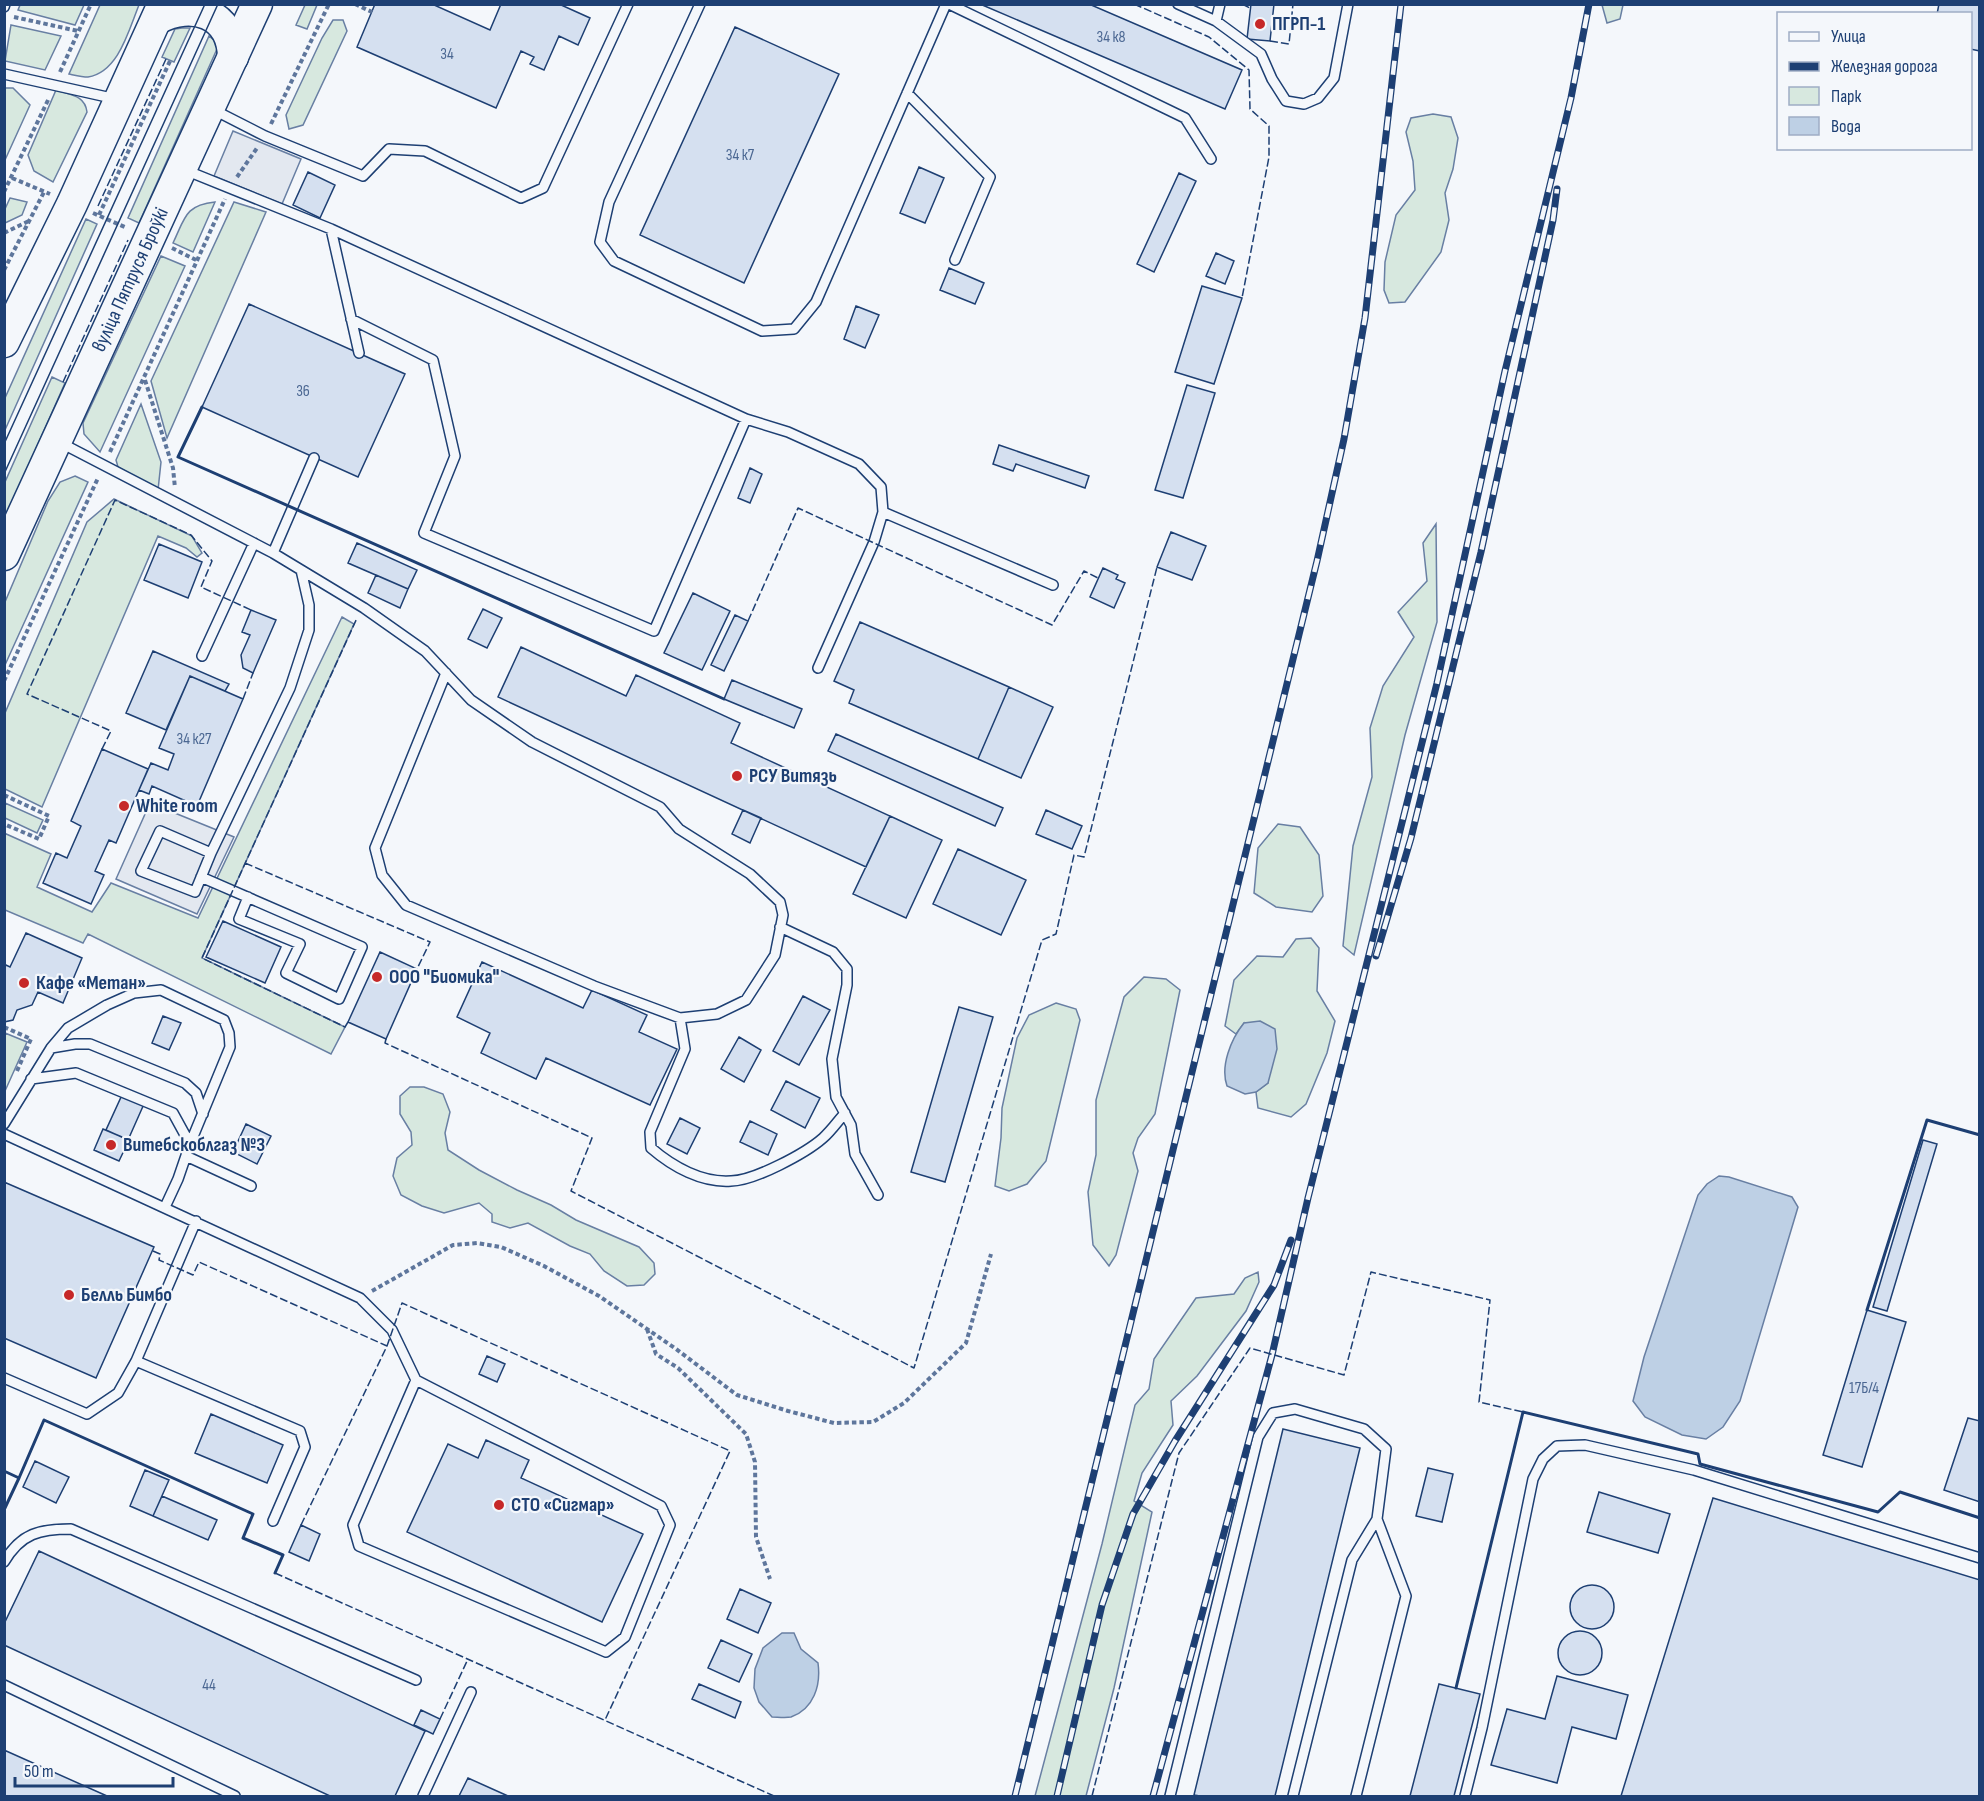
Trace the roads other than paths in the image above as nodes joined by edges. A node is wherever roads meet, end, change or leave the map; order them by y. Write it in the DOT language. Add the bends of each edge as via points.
graph roads {
  1 [pos="257,4"];
  2 [pos="628,4"];
  3 [pos="700,4"];
  4 [pos="948,4"];
  5 [pos="1178,4"];
  6 [pos="1220,4"];
  7 [pos="1348,4"];
  8 [pos="160,12"];
  9 [pos="1216,21"];
  10 [pos="233,57"];
  11 [pos="4,74"];
  12 [pos="907,93"];
  13 [pos="120,100"];
  14 [pos="209,108"];
  15 [pos="1211,159"];
  16 [pos="182,169"];
  17 [pos="331,229"];
  18 [pos="955,260"];
  19 [pos="351,319"];
  20 [pos="4,342"];
  21 [pos="359,353"];
  22 [pos="746,419"];
  23 [pos="56,440"];
  24 [pos="314,458"];
  25 [pos="883,512"];
  26 [pos="254,543"];
  27 [pos="273,553"];
  28 [pos="4,555"];
  29 [pos="301,570"];
  30 [pos="1053,585"];
  31 [pos="202,656"];
  32 [pos="818,668"];
  33 [pos="446,673"];
  34 [pos="211,853"];
  35 [pos="201,877"];
  36 [pos="248,897"];
  37 [pos="780,927"];
  38 [pos="680,1018"];
  39 [pos="51,1048"];
  40 [pos="31,1079"];
  41 [pos="845,1113"];
  42 [pos="203,1114"];
  43 [pos="4,1124"];
  44 [pos="4,1134"];
  45 [pos="190,1144"];
  46 [pos="186,1156"];
  47 [pos="251,1186"];
  48 [pos="878,1195"];
  49 [pos="165,1207"];
  50 [pos="196,1221"];
  51 [pos="136,1361"];
  52 [pos="4,1378"];
  53 [pos="416,1380"];
  54 [pos="1377,1519"];
  55 [pos="273,1521"];
  56 [pos="1980,1558"];
  57 [pos="4,1562"];
  58 [pos="416,1680"];
  59 [pos="4,1685"];
  60 [pos="471,1692"];
  61 [pos="235,1797"];
  62 [pos="423,1797"];
  63 [pos="1170,1797"];
  64 [pos="1293,1797"];
  65 [pos="1356,1797"];
  66 [pos="1465,1797"];
  1 -- 10 [label="main road, вуліца Пятруся Броўкі"];
  2 -- 14 [label="lane" via="543,188 521,198 425,151 389,149 363,176"];
  3 -- 12 [label="lane" via="609,202 600,242 614,261 762,331 794,329 816,302"];
  4 -- 12 [label="lane"];
  4 -- 15 [label="lane" via="1185,118"];
  5 -- 9 [label="lane"];
  6 -- 9 [label="lane"];
  7 -- 9 [label="lane" via="1334,78 1318,98 1304,104 1286,100 1261,54"];
  8 -- 10 [label="main road" via="208,12 230,36"];
  8 -- 13 [label="main road"];
  10 -- 14 [label="main road, вуліца Пятруся Броўкі"];
  11 -- 13 [label="lane"];
  12 -- 18 [label="lane" via="990,177"];
  13 -- 20 [label="main road"];
  14 -- 16 [label="main road, вуліца Пятруся Броўкі"];
  16 -- 17 [label="lane"];
  16 -- 23 [label="main road, вуліца Пятруся Броўкі"];
  17 -- 19 [label="lane"];
  17 -- 22 [label="lane"];
  19 -- 21 [label="lane"];
  19 -- 22 [label="lane" via="433,360 454,456 424,533 654,631"];
  22 -- 25 [label="lane" via="788,432 859,464 881,487"];
  23 -- 26 [label="lane"];
  23 -- 28 [label="main road, вуліца Пятруся Броўкі"];
  24 -- 27 [label="lane"];
  25 -- 30 [label="lane"];
  25 -- 32 [label="lane" via="874,542"];
  26 -- 27 [label="lane"];
  26 -- 31 [label="lane"];
  27 -- 29 [label="lane"];
  29 -- 33 [label="lane" via="425,651"];
  29 -- 34 [label="lane" via="309,605 309,630 290,688"];
  33 -- 37 [label="lane" via="471,700 532,742 660,807 679,829 750,874 780,902"];
  33 -- 38 [label="lane" via="375,848 382,875 406,905 594,986"];
  34 -- 35 [label="lane"];
  34 -- 35 [label="lane" via="160,831 141,870 195,891"];
  35 -- 36 [label="lane"];
  36 -- 36 [label="lane" via="363,947 339,999 286,973 300,944 239,919"];
  37 -- 38 [label="lane" via="775,955 746,1000 717,1014"];
  37 -- 41 [label="lane" via="833,952 847,969 832,1059 836,1097"];
  38 -- 41 [label="lane" via="685,1049 650,1132 651,1148 668,1162 704,1178 733,1182 777,1167 824,1138"];
  39 -- 40 [label="lane"];
  39 -- 42 [label="lane" via="90,1044 185,1083 196,1093"];
  39 -- 42 [label="lane" via="69,1028 107,1005 134,993 161,990 224,1020 229,1033 230,1047"];
  40 -- 43 [label="lane"];
  40 -- 45 [label="lane" via="76,1073 172,1113"];
  41 -- 48 [label="lane" via="855,1154"];
  42 -- 45 [label="lane"];
  44 -- 49 [label="lane"];
  45 -- 46 [label="lane"];
  46 -- 47 [label="lane"];
  46 -- 49 [label="lane"];
  49 -- 50 [label="lane"];
  50 -- 51 [label="lane"];
  50 -- 53 [label="lane" via="360,1298 392,1330"];
  51 -- 52 [label="lane" via="118,1393 87,1414"];
  51 -- 55 [label="lane" via="300,1431 305,1447"];
  53 -- 53 [label="lane" via="353,1524 359,1546 606,1652 625,1637 670,1525 661,1506"];
  54 -- 63 [label="lane" via="1386,1449 1364,1428 1295,1408 1273,1413 1258,1437"];
  54 -- 64 [label="lane" via="1352,1560"];
  54 -- 65 [label="lane" via="1406,1596"];
  56 -- 66 [label="lane" via="1694,1470 1585,1445 1557,1446 1543,1459 1533,1479"];
  57 -- 58 [label="lane" via="12,1548 30,1536 45,1529 72,1529"];
  59 -- 61 [label="lane"];
  60 -- 62 [label="lane"];
}
